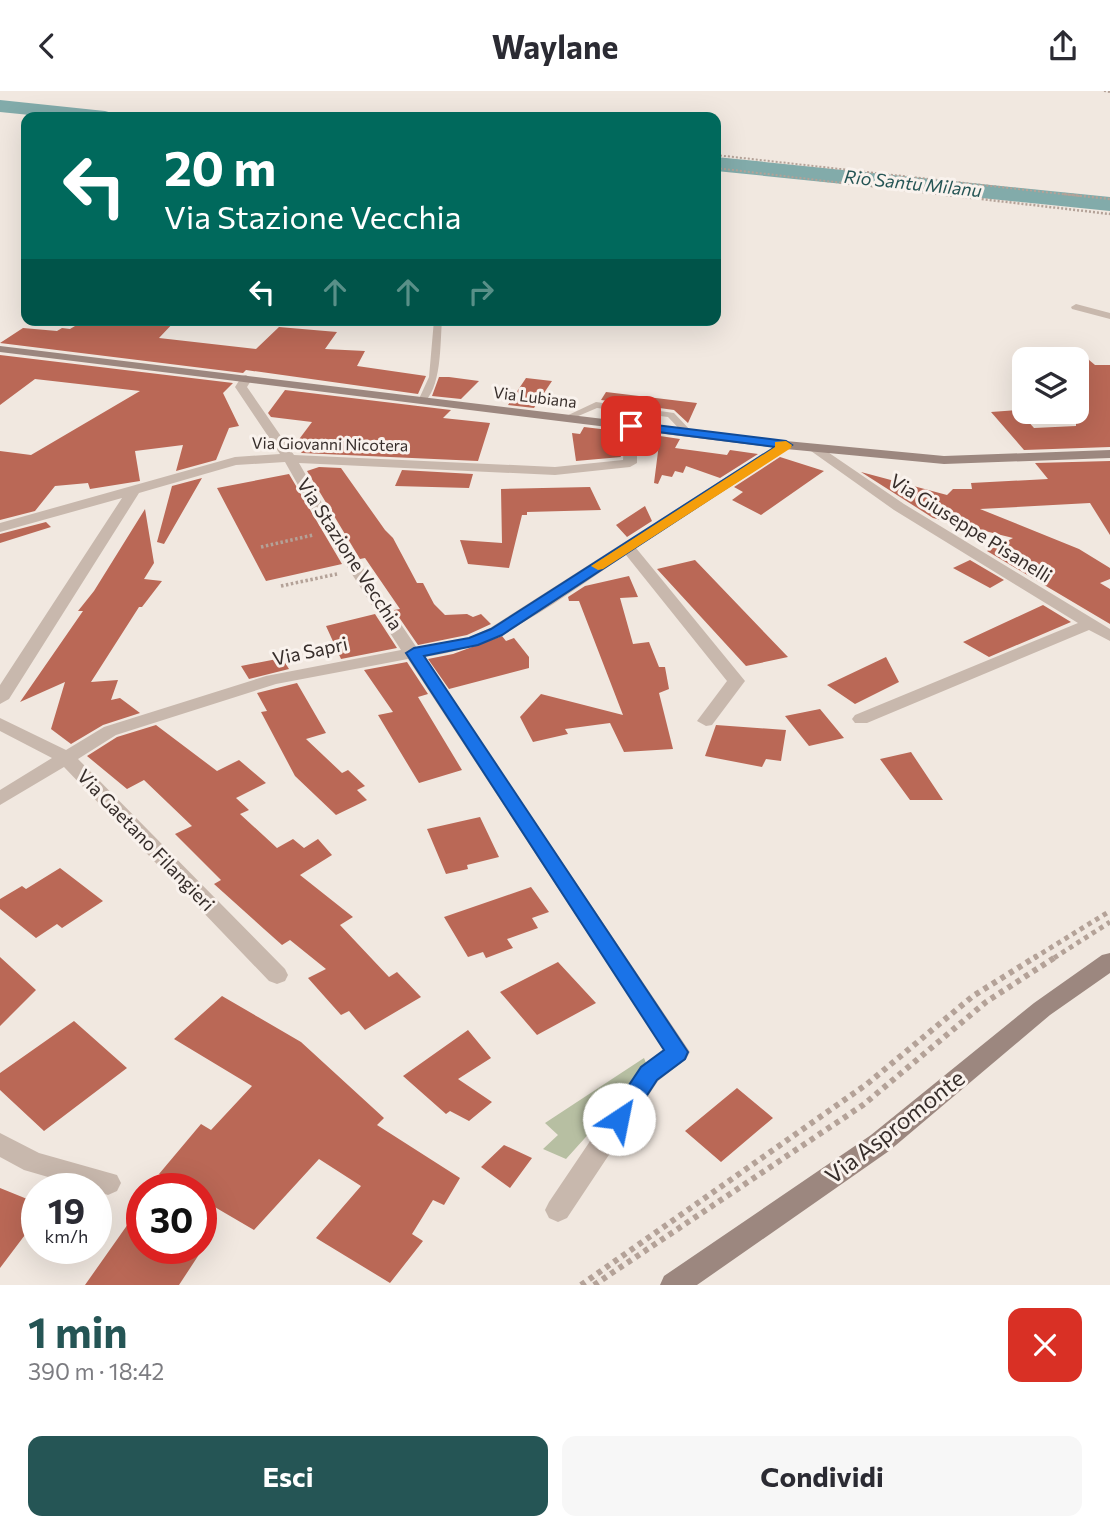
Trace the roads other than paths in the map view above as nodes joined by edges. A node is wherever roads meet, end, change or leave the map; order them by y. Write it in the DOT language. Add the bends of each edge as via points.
graph roads {
  1 [pos="1076,306"];
  2 [pos="1110,316"];
  3 [pos="437,326"];
  4 [pos="0,349"];
  5 [pos="246,379"];
  6 [pos="422,401"];
  7 [pos="566,418"];
  8 [pos="631,426"];
  9 [pos="688,433"];
  10 [pos="786,445"];
  11 [pos="816,448"];
  12 [pos="1110,454"];
  13 [pos="290,459"];
  14 [pos="134,490"];
  15 [pos="0,528"];
  16 [pos="628,547"];
  17 [pos="1090,624"];
  18 [pos="1110,636"];
  19 [pos="414,653"];
  20 [pos="0,699"];
  21 [pos="861,719"];
  22 [pos="706,721"];
  23 [pos="0,724"];
  24 [pos="66,758"];
  25 [pos="0,799"];
  26 [pos="1110,961"];
  27 [pos="277,975"];
  28 [pos="0,1145"];
  29 [pos="72,1173"];
  30 [pos="558,1210"];
  31 [pos="674,1285"];
  1 -- 2 [label="street"];
  3 -- 6 [label="lane" via="433,377"];
  4 -- 5 [label="street, Via Lubiana"];
  5 -- 6 [label="street, Via Lubiana"];
  5 -- 13 [label="street, Via Stazione Vecchia" via="241,387"];
  6 -- 7 [label="street, Via Lubiana"];
  7 -- 8 [label="street, Via Lubiana"];
  7 -- 9 [label="lane" via="596,405 671,415"];
  8 -- 9 [label="street, Via Lubiana"];
  8 -- 13 [label="street, Via Giovanni Nicotera" via="630,463 555,471"];
  9 -- 10 [label="street, Via Lubiana"];
  10 -- 11 [label="street, Via Lubiana"];
  10 -- 16 [label="street, Via Sapri"];
  11 -- 12 [label="street, Via Lubiana" via="944,460"];
  11 -- 17 [label="street, Via Giuseppe Pisanelli" via="899,507"];
  13 -- 14 [label="street, Via Giovanni Nicotera" via="235,461"];
  13 -- 19 [label="street, Via Stazione Vecchia" via="331,531"];
  14 -- 15 [label="street, Via Giovanni Nicotera"];
  14 -- 20 [label="street"];
  16 -- 19 [label="street, Via Sapri" via="496,632 472,642"];
  16 -- 22 [label="street" via="736,681"];
  17 -- 18 [label="street, Via Giuseppe Pisanelli"];
  17 -- 21 [label="street"];
  19 -- 24 [label="street, Via Sapri" via="272,680 110,731"];
  19 -- 30 [label="street, Via Stazione Vecchia" via="677,1052 649,1074"];
  23 -- 24 [label="street, Via Gaetano Filangieri"];
  24 -- 25 [label="street, Via Sapri"];
  24 -- 27 [label="street, Via Gaetano Filangieri"];
  26 -- 31 [label="street, Via Aspromonte" via="1042,1009 880,1143"];
  28 -- 29 [label="street"];
}
